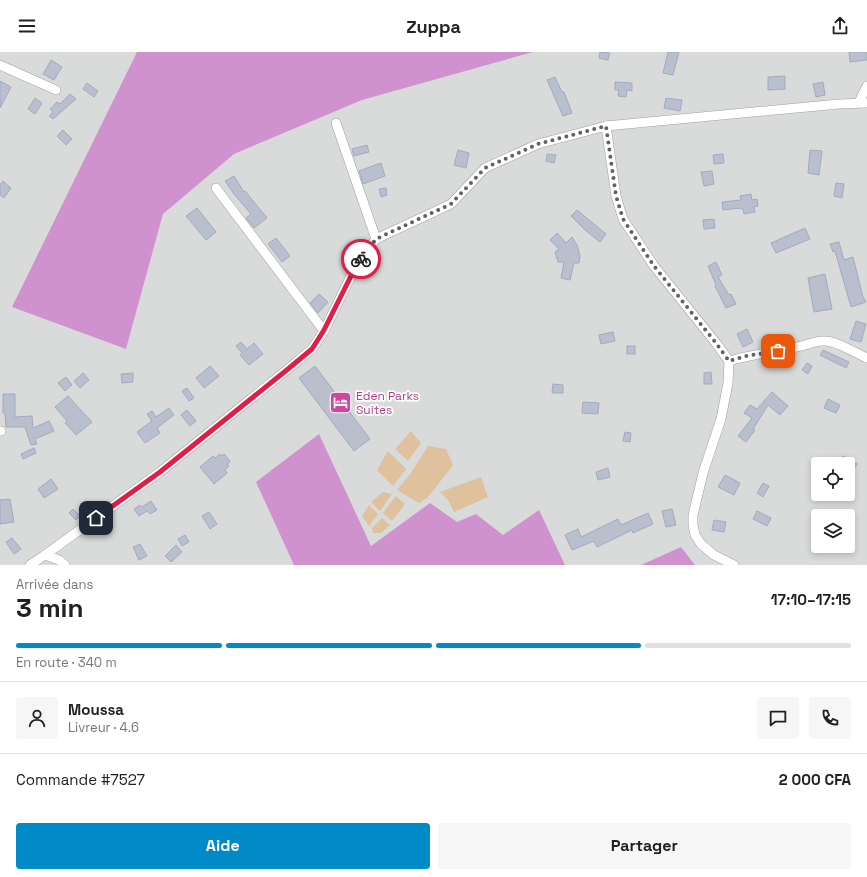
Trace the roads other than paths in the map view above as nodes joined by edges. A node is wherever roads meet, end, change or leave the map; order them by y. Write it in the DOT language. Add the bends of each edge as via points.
graph roads {
  1 [pos="0,65"];
  2 [pos="867,86"];
  3 [pos="56,90"];
  4 [pos="863,103"];
  5 [pos="336,123"];
  6 [pos="606,126"];
  7 [pos="216,188"];
  8 [pos="376,239"];
  9 [pos="324,330"];
  10 [pos="867,358"];
  11 [pos="729,361"];
  12 [pos="45,555"];
  13 [pos="30,565"];
  14 [pos="65,565"];
  15 [pos="734,565"];
  1 -- 3 [label="street"];
  2 -- 4 [label="street"];
  4 -- 6 [label="street"];
  5 -- 8 [label="street"];
  6 -- 8 [label="street" via="538,144 485,168 451,204"];
  6 -- 11 [label="street" via="616,196 623,219 654,266"];
  7 -- 9 [label="street"];
  8 -- 9 [label="street" via="356,266"];
  9 -- 12 [label="street" via="312,349 288,369 160,472"];
  10 -- 11 [label="street" via="826,340"];
  11 -- 15 [label="street" via="728,384 721,419 703,473 693,514 693,525 695,535 701,544 714,555"];
  12 -- 13 [label="street"];
  12 -- 14 [label="street"];
}
